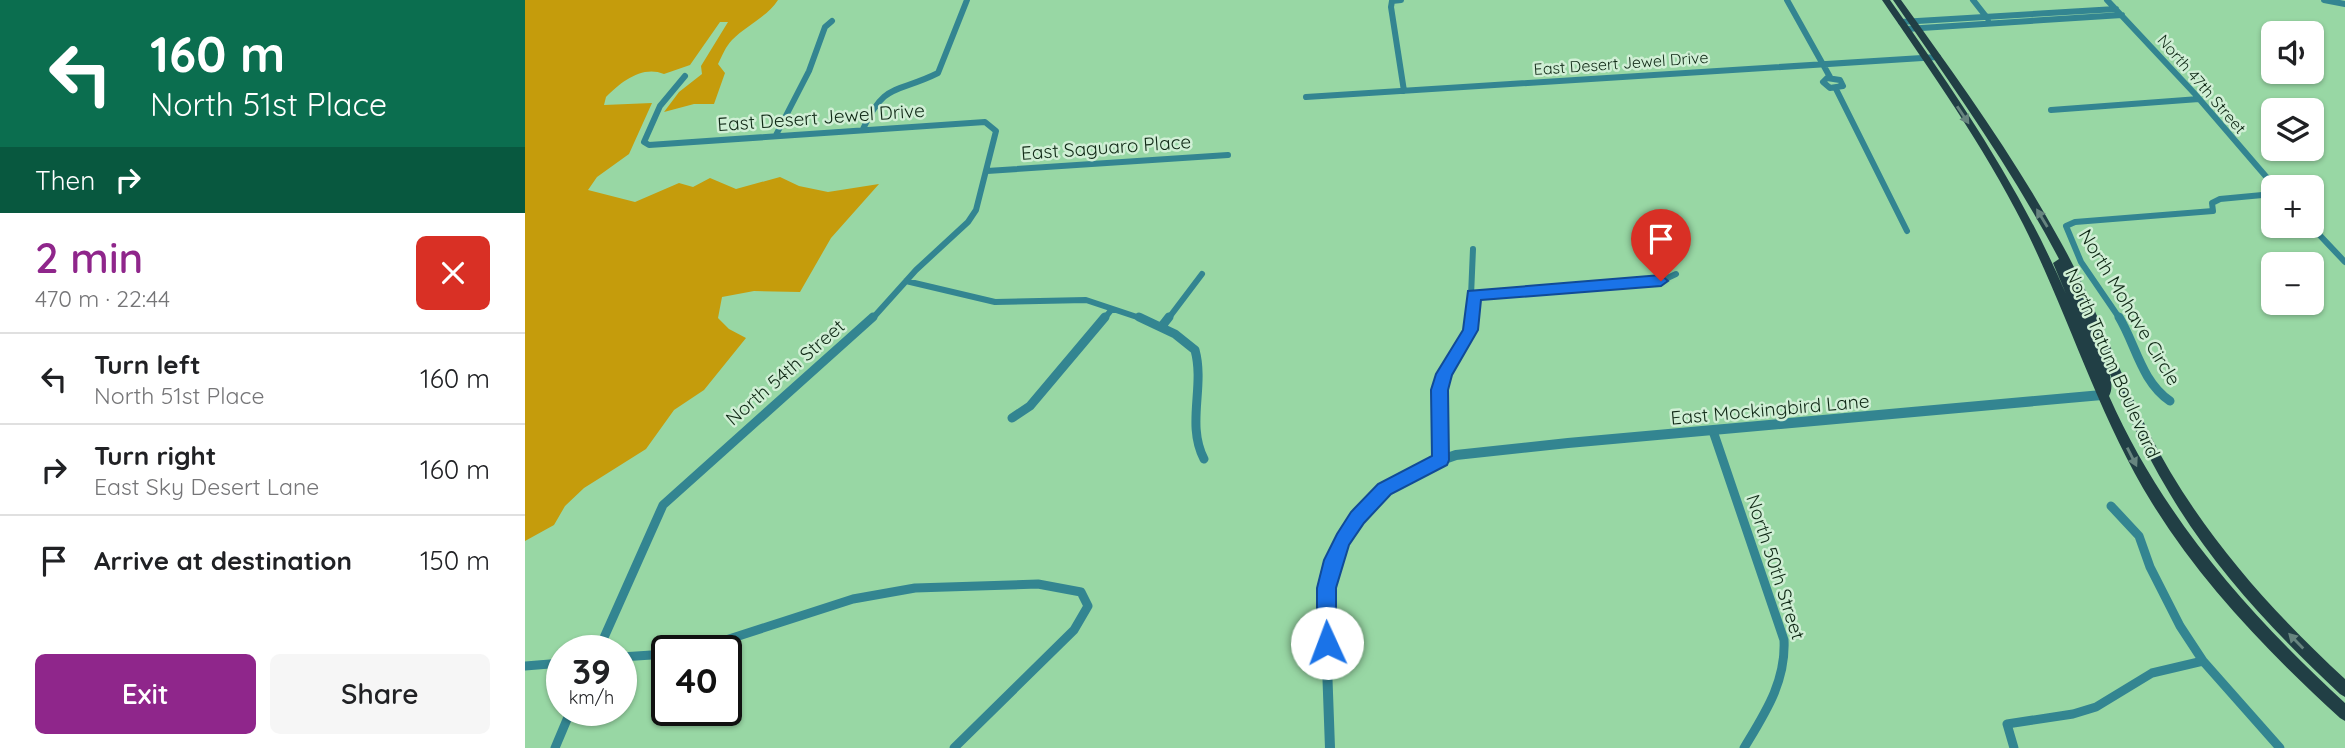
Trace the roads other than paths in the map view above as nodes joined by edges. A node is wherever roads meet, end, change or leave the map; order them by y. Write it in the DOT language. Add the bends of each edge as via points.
graph roads {
  1 [pos="967,0"];
  2 [pos="1401,0"];
  3 [pos="1787,0"];
  4 [pos="1886,0"];
  5 [pos="1896,0"];
  6 [pos="1973,0"];
  7 [pos="2107,0"];
  8 [pos="2324,0"];
  9 [pos="1392,1"];
  10 [pos="2345,4"];
  11 [pos="2116,9"];
  12 [pos="2122,15"];
  13 [pos="1986,17"];
  14 [pos="832,21"];
  15 [pos="1992,24"];
  16 [pos="1909,25"];
  17 [pos="1931,58"];
  18 [pos="1824,65"];
  19 [pos="685,76"];
  20 [pos="1404,91"];
  21 [pos="1306,97"];
  22 [pos="2199,99"];
  23 [pos="2051,110"];
  24 [pos="994,126"];
  25 [pos="863,130"];
  26 [pos="776,135"];
  27 [pos="1228,155"];
  28 [pos="986,171"];
  29 [pos="2265,175"];
  30 [pos="2261,195"];
  31 [pos="1907,232"];
  32 [pos="2322,238"];
  33 [pos="1473,249"];
  34 [pos="2059,249"];
  35 [pos="2345,262"];
  36 [pos="1202,274"];
  37 [pos="1676,274"];
  38 [pos="906,281"];
  39 [pos="1474,295"];
  40 [pos="1112,309"];
  41 [pos="1162,326"];
  42 [pos="2102,395"];
  43 [pos="2170,401"];
  44 [pos="1012,418"];
  45 [pos="1713,431"];
  46 [pos="1204,459"];
  47 [pos="1441,460"];
  48 [pos="2111,506"];
  49 [pos="605,635"];
  50 [pos="742,635"];
  51 [pos="2203,661"];
  52 [pos="546,664"];
  53 [pos="525,666"];
  54 [pos="2345,689"];
  55 [pos="2345,713"];
  56 [pos="564,726"];
  57 [pos="555,748"];
  58 [pos="954,748"];
  59 [pos="1330,748"];
  60 [pos="1744,748"];
  61 [pos="2014,748"];
  62 [pos="2280,748"];
  1 -- 25 [label="street" via="938,73 889,89 877,98"];
  2 -- 9 [label="street"];
  3 -- 18 [label="street"];
  4 -- 16 [label="main road, North Tatum Boulevard"];
  5 -- 16 [label="main road, North Tatum Boulevard"];
  6 -- 13 [label="street"];
  7 -- 11 [label="street, North 47th Street"];
  8 -- 10 [label="street"];
  9 -- 20 [label="street"];
  11 -- 12 [label="street, North 47th Street"];
  11 -- 13 [label="street"];
  12 -- 15 [label="street"];
  12 -- 22 [label="street, North 47th Street"];
  13 -- 15 [label="street"];
  13 -- 16 [label="street"];
  14 -- 26 [label="street" via="825,27 809,71"];
  15 -- 16 [label="street"];
  16 -- 17 [label="main road, North Tatum Boulevard"];
  17 -- 18 [label="street, East Desert Jewel Drive"];
  34 -- 17 [label="main road, North Tatum Boulevard, one-way" via="1997,144"];
  17 -- 42 [label="main road, North Tatum Boulevard, one-way" via="2028,225"];
  18 -- 20 [label="street, East Desert Jewel Drive"];
  18 -- 31 [label="street" via="1830,77 1842,82 1836,89"];
  19 -- 26 [label="street, East Desert Jewel Drive" via="662,103 644,142"];
  20 -- 21 [label="street, East Desert Jewel Drive"];
  22 -- 23 [label="street"];
  22 -- 29 [label="street, North 47th Street"];
  24 -- 25 [label="street, East Desert Jewel Drive" via="985,122"];
  24 -- 28 [label="street, North 54th Street"];
  25 -- 26 [label="street, East Desert Jewel Drive"];
  27 -- 28 [label="street, East Saguaro Place"];
  28 -- 38 [label="street, North 54th Street" via="976,210 968,222"];
  30 -- 43 [label="street, North Mohave Circle" via="2220,199 2213,203 2213,211 2066,226 2153,384"];
  32 -- 35 [label="street"];
  33 -- 39 [label="street"];
  34 -- 42 [label="main road" via="2059,267 2105,378"];
  54 -- 34 [label="main road, North Tatum Boulevard, one-way" via="2260,603 2167,478"];
  36 -- 41 [label="street"];
  37 -- 39 [label="street" via="1661,281"];
  38 -- 40 [label="street" via="997,302 1078,298"];
  38 -- 49 [label="street, North 54th Street" via="866,325 663,505"];
  39 -- 47 [label="street" via="1470,330 1444,374 1440,390"];
  40 -- 41 [label="street"];
  40 -- 44 [label="street" via="1030,406"];
  41 -- 46 [label="street" via="1188,340 1195,351 1195,446"];
  42 -- 45 [label="street, East Mockingbird Lane"];
  42 -- 55 [label="main road, North Tatum Boulevard, one-way" via="2136,465 2196,554 2281,652"];
  45 -- 47 [label="street, East Mockingbird Lane" via="1501,449"];
  45 -- 60 [label="street, North 50th Street" via="1787,658 1780,685"];
  47 -- 59 [label="street, East Mockingbird Lane" via="1405,476 1371,502 1333,560 1325,611"];
  48 -- 51 [label="street" via="2139,536 2180,626"];
  50 -- 58 [label="street" via="853,599 915,588 978,584 1065,587 1081,592 1088,606 1074,630"];
  51 -- 61 [label="street" via="2152,673 2096,707 2007,724"];
  51 -- 62 [label="street"];
  52 -- 53 [label="street"];
  56 -- 57 [label="street"];
}
